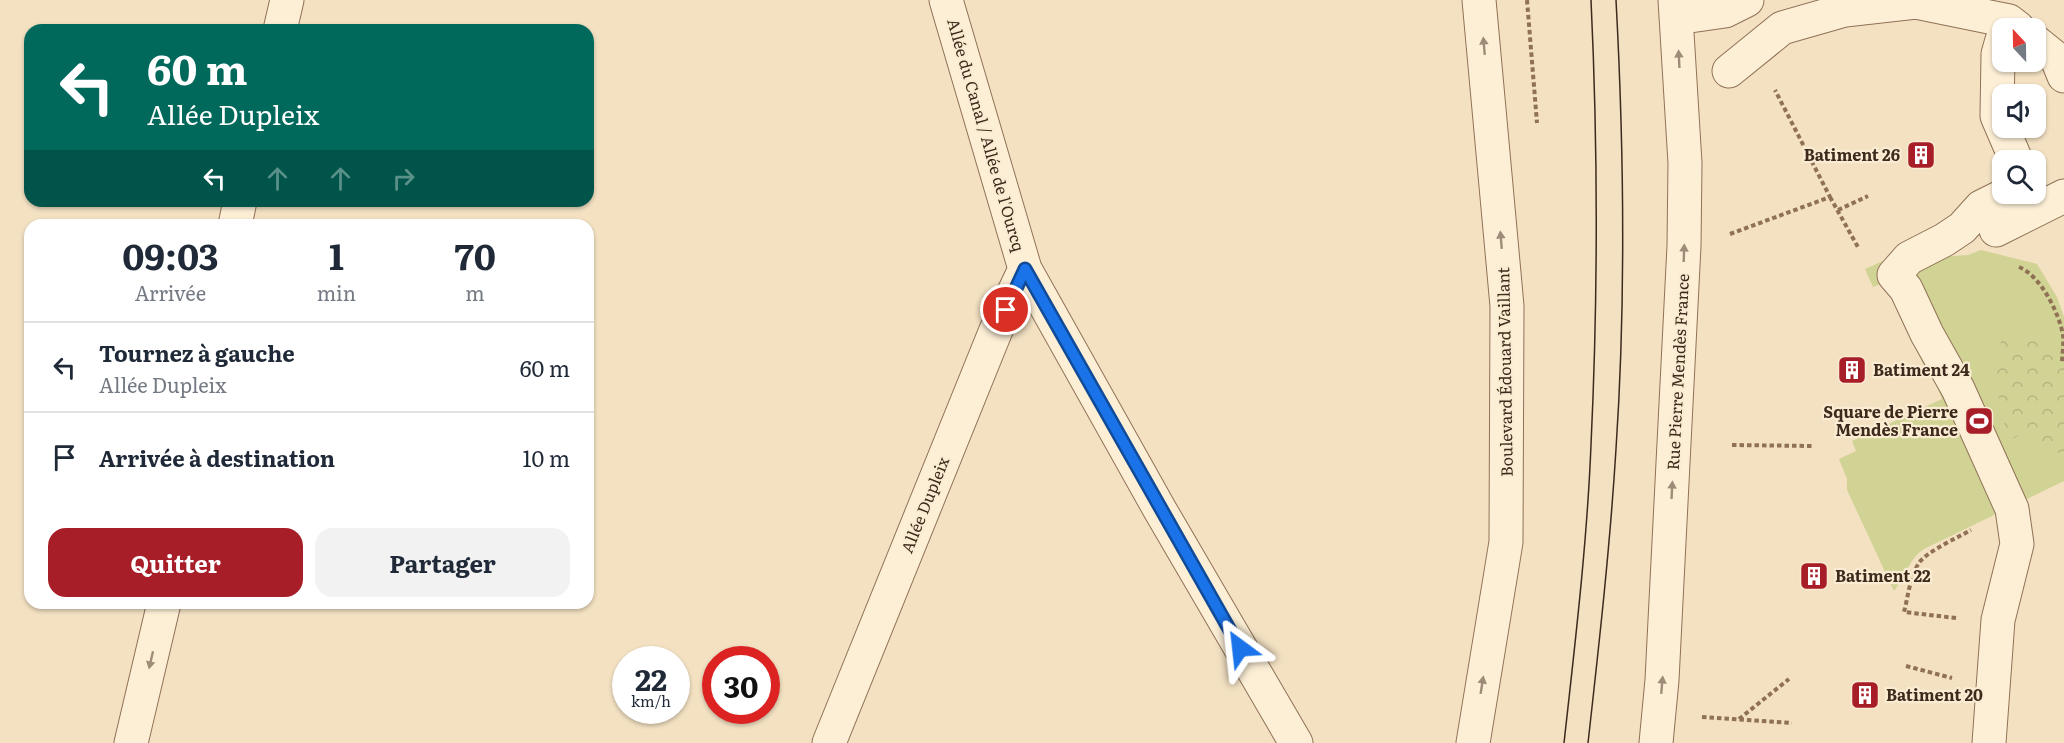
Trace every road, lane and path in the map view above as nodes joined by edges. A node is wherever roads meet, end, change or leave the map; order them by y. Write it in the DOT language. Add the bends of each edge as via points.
graph roads {
  1 [pos="287,0"];
  2 [pos="946,0"];
  3 [pos="1479,0"];
  4 [pos="1747,0"];
  5 [pos="1676,9"];
  6 [pos="281,24"];
  7 [pos="1992,24"];
  8 [pos="2046,50"];
  9 [pos="1729,71"];
  10 [pos="1998,72"];
  11 [pos="2064,76"];
  12 [pos="1775,90"];
  13 [pos="2012,150"];
  14 [pos="1868,196"];
  15 [pos="2064,196"];
  16 [pos="1830,197"];
  17 [pos="1992,202"];
  18 [pos="1838,210"];
  19 [pos="1996,230"];
  20 [pos="1730,234"];
  21 [pos="1864,257"];
  22 [pos="2015,265"];
  23 [pos="1025,269"];
  24 [pos="2062,364"];
  25 [pos="1732,445"];
  26 [pos="1812,446"];
  27 [pos="2012,509"];
  28 [pos="163,609"];
  29 [pos="1998,620"];
  30 [pos="1789,679"];
  31 [pos="1739,719"];
  32 [pos="1792,723"];
  33 [pos="1658,728"];
  34 [pos="131,743"];
  35 [pos="829,743"];
  36 [pos="1296,743"];
  37 [pos="1473,743"];
  38 [pos="1989,743"];
  1 -- 6 [label="street"];
  2 -- 23 [label="street, Allée du Canal / Allée de l'Ourcq"];
  37 -- 3 [label="street, Boulevard Édouard Vaillant, one-way" via="1506,542 1507,306"];
  4 -- 5 [label="street" via="1725,11"];
  33 -- 5 [label="street, Rue Pierre Mendès France, one-way" via="1684,246"];
  7 -- 9 [label="street" via="1916,2 1845,10 1782,28"];
  8 -- 11 [label="street" via="2057,59"];
  10 -- 13 [label="street" via="1997,116"];
  12 -- 16 [label="path"];
  14 -- 18 [label="path"];
  15 -- 19 [label="street"];
  16 -- 18 [label="path"];
  16 -- 20 [label="path"];
  17 -- 27 [label="street" via="1981,207 1962,228 1909,258 1894,275 1906,289 1958,389"];
  18 -- 21 [label="path"];
  22 -- 24 [label="path" via="2030,271 2050,300 2063,336"];
  23 -- 35 [label="street, Allée Dupleix" via="996,330"];
  23 -- 36 [label="street, Allée du Canal / Allée de l'Ourcq"];
  25 -- 26 [label="path"];
  27 -- 29 [label="street" via="2017,544"];
  27 -- 29 [label="path" via="1944,544 1920,562 1904,612"];
  28 -- 34 [label="street, one-way"];
  29 -- 38 [label="street"];
  30 -- 31 [label="path"];
  31 -- 32 [label="path"];
  31 -- 33 [label="path"];
}
